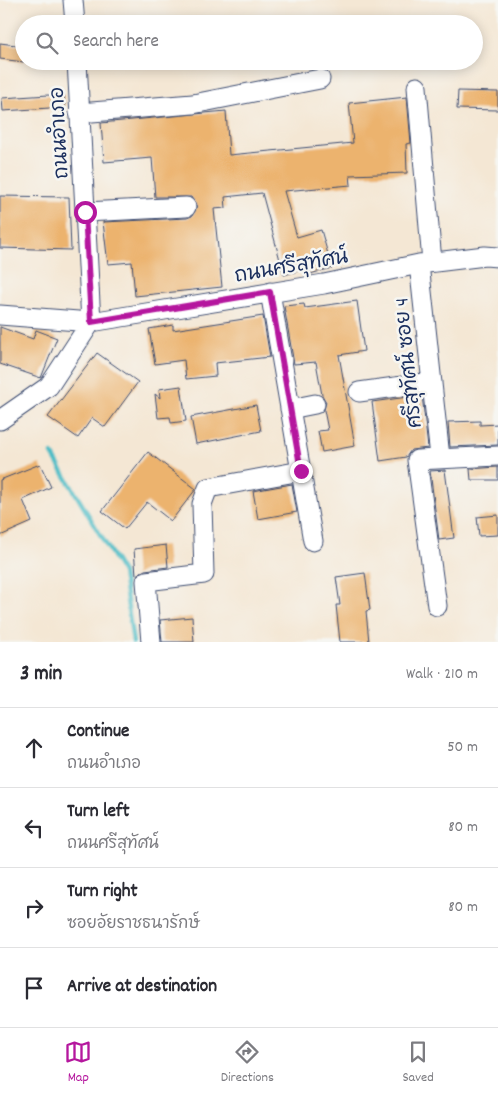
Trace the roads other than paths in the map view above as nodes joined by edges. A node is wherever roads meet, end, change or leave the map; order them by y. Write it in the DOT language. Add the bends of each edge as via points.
graph roads {
  1 [pos="73,0"];
  2 [pos="74,15"];
  3 [pos="77,70"];
  4 [pos="320,79"];
  5 [pos="417,87"];
  6 [pos="79,113"];
  7 [pos="186,207"];
  8 [pos="85,212"];
  9 [pos="498,256"];
  10 [pos="426,263"];
  11 [pos="270,292"];
  12 [pos="0,315"];
  13 [pos="91,322"];
  14 [pos="432,382"];
  15 [pos="359,392"];
  16 [pos="315,404"];
  17 [pos="290,410"];
  18 [pos="0,420"];
  19 [pos="498,456"];
  20 [pos="440,457"];
  21 [pos="301,471"];
  22 [pos="313,541"];
  23 [pos="437,606"];
  24 [pos="151,642"];
  1 -- 2 [label="street"];
  3 -- 6 [label="street, ถนนอำเภอ"];
  4 -- 6 [label="street" via="193,104"];
  5 -- 10 [label="street, ศรีสุทัศน์ ซอย 4"];
  6 -- 8 [label="street, ถนนอำเภอ"];
  7 -- 8 [label="street"];
  8 -- 13 [label="street, ถนนอำเภอ"];
  9 -- 10 [label="street, ถนนศรีสุทัศน์"];
  10 -- 11 [label="street, ถนนศรีสุทัศน์"];
  10 -- 14 [label="street, ศรีสุทัศน์ ซอย 4"];
  11 -- 13 [label="street, ถนนศรีสุทัศน์"];
  11 -- 17 [label="street"];
  12 -- 13 [label="street, ถนนศรีสุทัศน์"];
  13 -- 18 [label="street" via="49,386"];
  14 -- 15 [label="street"];
  14 -- 20 [label="street, ศรีสุทัศน์ ซอย 4"];
  16 -- 17 [label="street"];
  17 -- 21 [label="street"];
  19 -- 20 [label="street"];
  20 -- 23 [label="street" via="417,460"];
  21 -- 22 [label="street"];
  21 -- 24 [label="street" via="208,488 202,504 204,574 146,581"];
}
